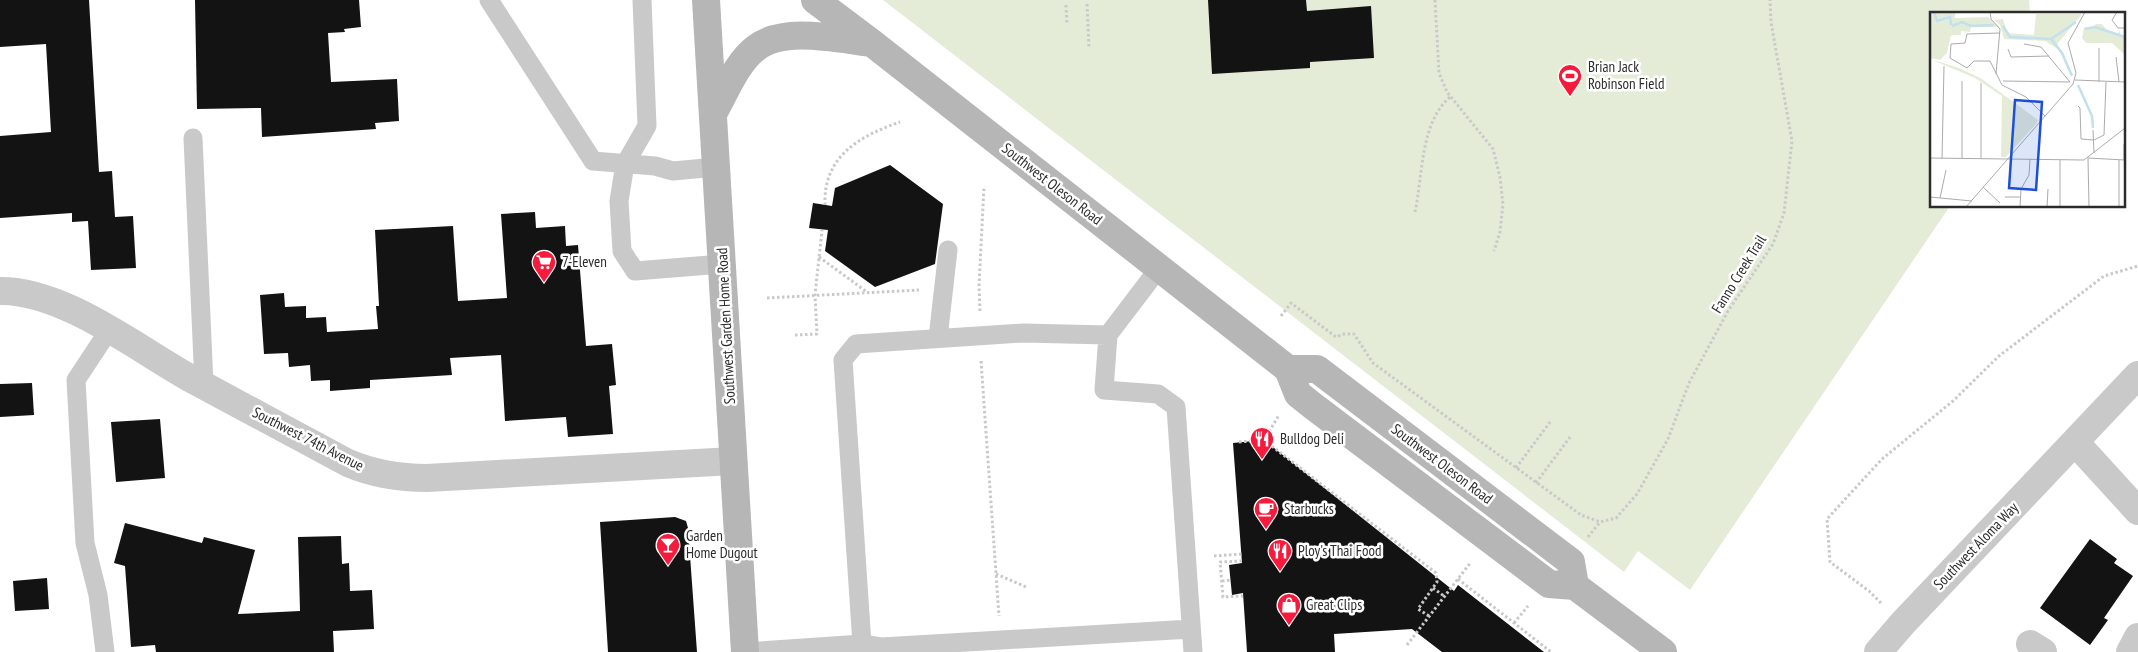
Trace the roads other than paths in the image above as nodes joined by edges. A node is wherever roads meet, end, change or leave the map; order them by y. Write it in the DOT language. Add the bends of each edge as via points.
graph roads {
  1 [pos="489,0"];
  2 [pos="642,0"];
  3 [pos="706,0"];
  4 [pos="815,0"];
  5 [pos="872,43"];
  6 [pos="714,112"];
  7 [pos="193,138"];
  8 [pos="624,164"];
  9 [pos="716,167"];
  10 [pos="948,250"];
  11 [pos="722,264"];
  12 [pos="1159,268"];
  13 [pos="0,292"];
  14 [pos="109,330"];
  15 [pos="1108,335"];
  16 [pos="938,338"];
  17 [pos="2138,375"];
  18 [pos="204,384"];
  19 [pos="2075,442"];
  20 [pos="733,461"];
  21 [pos="2138,511"];
  22 [pos="1191,629"];
  23 [pos="2138,637"];
  24 [pos="862,644"];
  25 [pos="105,652"];
  26 [pos="745,652"];
  27 [pos="1193,652"];
  28 [pos="1663,652"];
  29 [pos="1878,652"];
  30 [pos="2130,652"];
  1 -- 8 [label="lane" via="593,161"];
  2 -- 8 [label="lane" via="646,126"];
  3 -- 6 [label="main road, Southwest Garden Home Road"];
  4 -- 5 [label="main road, Southwest Oleson Road"];
  5 -- 6 [label="main road" via="785,35 765,42 742,63"];
  5 -- 12 [label="main road, Southwest Oleson Road"];
  6 -- 9 [label="main road, Southwest Garden Home Road"];
  7 -- 18 [label="lane"];
  8 -- 9 [label="lane" via="673,171"];
  8 -- 11 [label="lane" via="619,201 622,251 635,271"];
  9 -- 11 [label="main road, Southwest Garden Home Road"];
  10 -- 16 [label="lane"];
  11 -- 20 [label="main road, Southwest Garden Home Road"];
  12 -- 15 [label="lane"];
  12 -- 28 [label="main road, Southwest Oleson Road" via="1288,369 1317,369 1571,562 1575,586"];
  13 -- 14 [label="street, Southwest 74th Avenue" via="19,293 57,303"];
  14 -- 18 [label="street, Southwest 74th Avenue"];
  14 -- 25 [label="lane" via="76,380 85,543 98,595"];
  15 -- 16 [label="lane" via="1023,333"];
  15 -- 22 [label="lane" via="1104,390 1158,394 1176,407"];
  16 -- 24 [label="lane" via="856,344 843,360"];
  17 -- 19 [label="street, Southwest Aloma Way"];
  18 -- 20 [label="street, Southwest 74th Avenue" via="348,463 403,478"];
  19 -- 21 [label="street"];
  19 -- 29 [label="street, Southwest Aloma Way"];
  20 -- 26 [label="main road, Southwest Garden Home Road"];
  22 -- 24 [label="lane" via="890,647"];
  22 -- 27 [label="lane"];
  23 -- 30 [label="street"];
  24 -- 26 [label="lane"];
}
